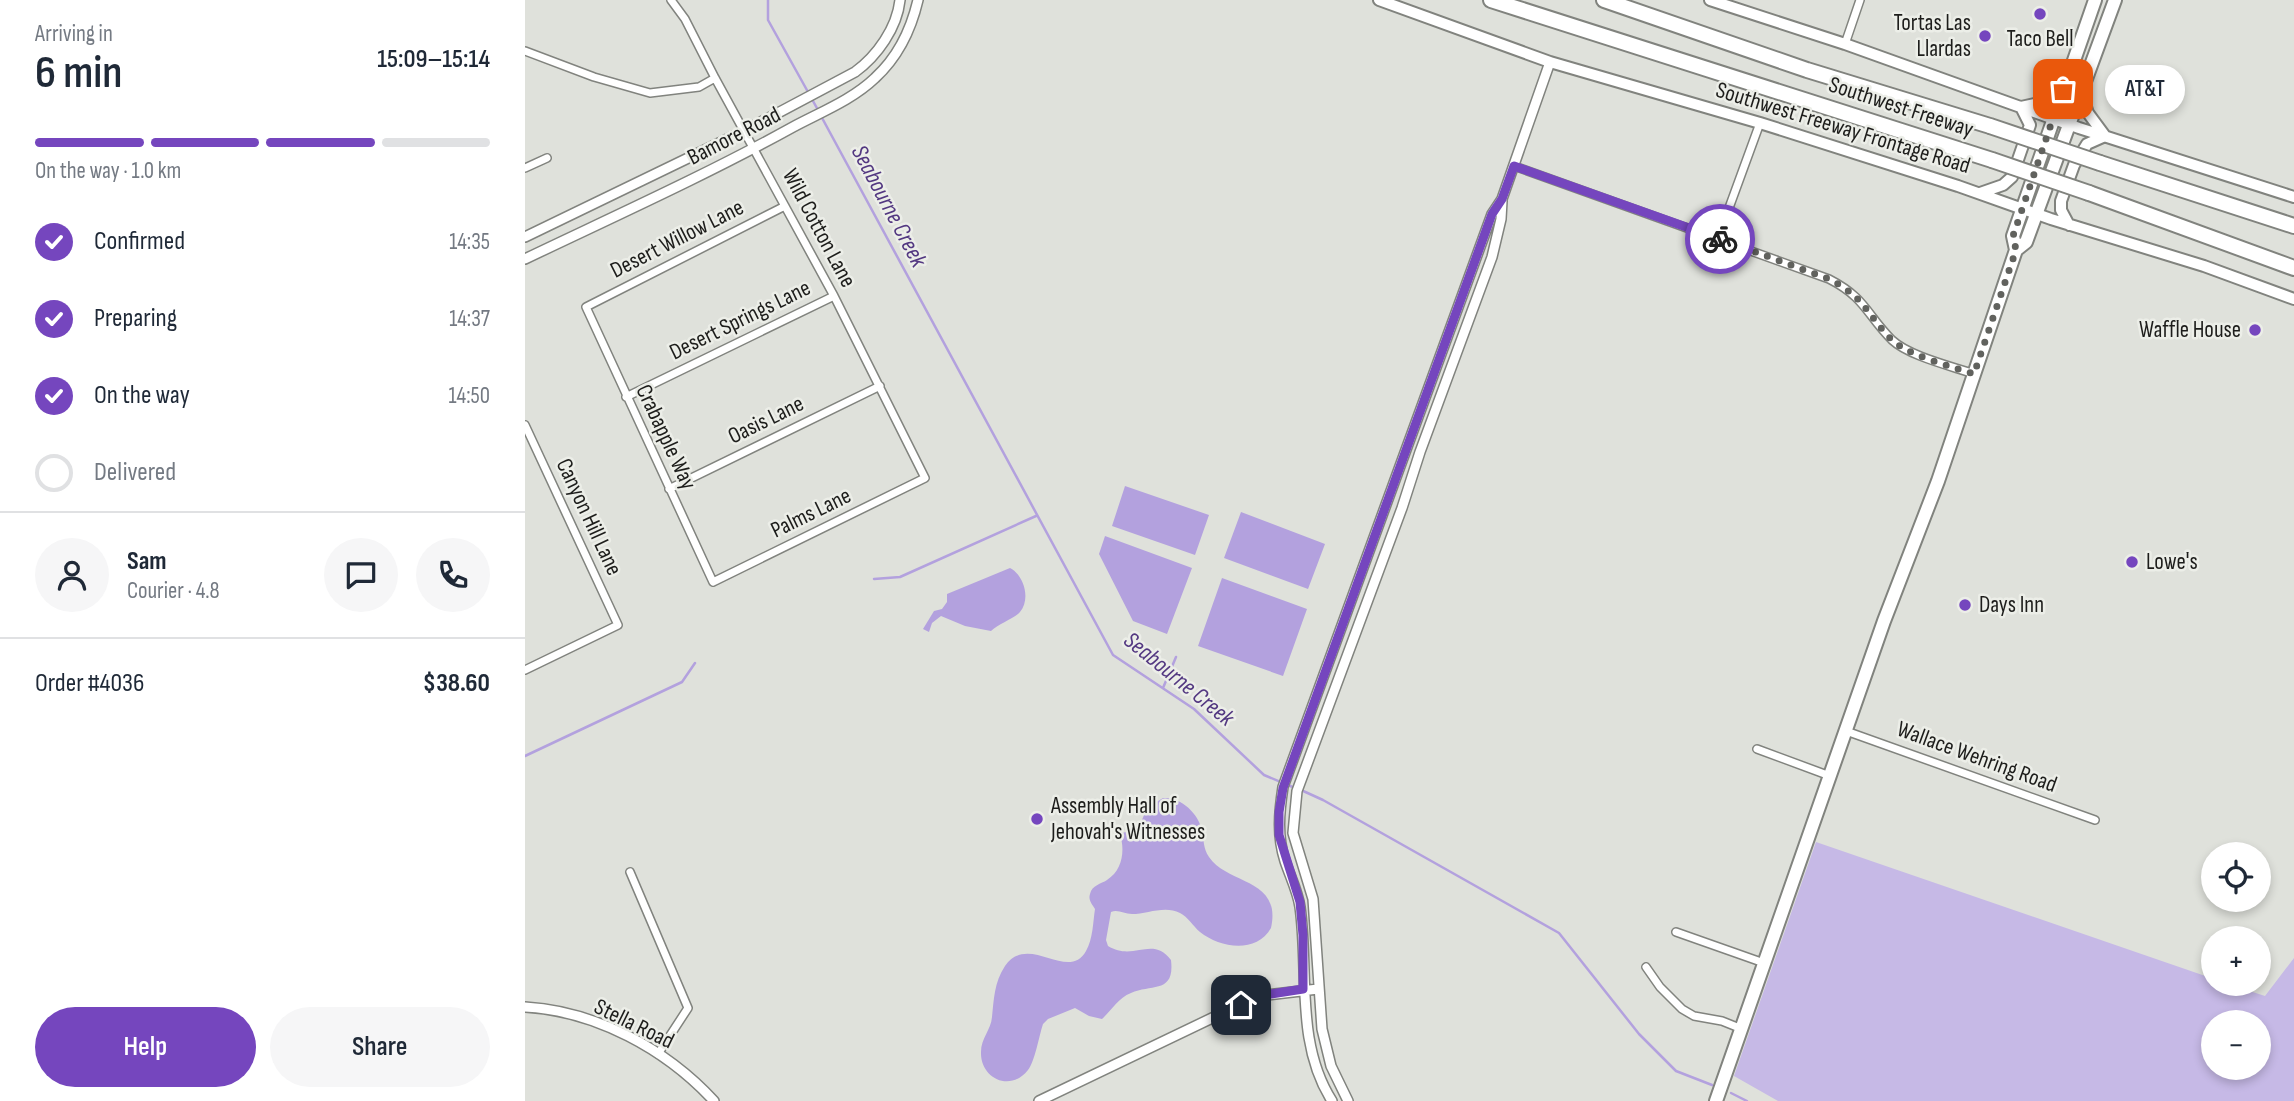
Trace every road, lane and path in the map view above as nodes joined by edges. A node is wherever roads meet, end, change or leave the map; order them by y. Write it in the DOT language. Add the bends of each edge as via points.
graph roads {
  1 [pos="671,0"];
  2 [pos="900,0"];
  3 [pos="918,0"];
  4 [pos="1379,0"];
  5 [pos="1491,0"];
  6 [pos="1604,0"];
  7 [pos="1626,0"];
  8 [pos="1710,0"];
  9 [pos="1860,0"];
  10 [pos="2095,0"];
  11 [pos="2115,0"];
  12 [pos="1711,38"];
  13 [pos="1845,44"];
  14 [pos="525,51"];
  15 [pos="1550,62"];
  16 [pos="715,79"];
  17 [pos="2063,89"];
  18 [pos="2081,92"];
  19 [pos="2021,107"];
  20 [pos="2053,118"];
  21 [pos="1760,123"];
  22 [pos="2069,124"];
  23 [pos="744,131"];
  24 [pos="2105,136"];
  25 [pos="754,149"];
  26 [pos="547,158"];
  27 [pos="1514,166"];
  28 [pos="525,168"];
  29 [pos="1979,193"];
  30 [pos="2294,197"];
  31 [pos="1502,199"];
  32 [pos="785,206"];
  33 [pos="2023,208"];
  34 [pos="2037,214"];
  35 [pos="2069,225"];
  36 [pos="2294,226"];
  37 [pos="525,237"];
  38 [pos="1718,238"];
  39 [pos="2016,250"];
  40 [pos="525,259"];
  41 [pos="2294,268"];
  42 [pos="834,296"];
  43 [pos="2294,299"];
  44 [pos="586,307"];
  45 [pos="1974,374"];
  46 [pos="880,386"];
  47 [pos="626,397"];
  48 [pos="525,425"];
  49 [pos="925,478"];
  50 [pos="669,489"];
  51 [pos="713,582"];
  52 [pos="525,670"];
  53 [pos="1846,731"];
  54 [pos="1757,749"];
  55 [pos="1831,776"];
  56 [pos="2095,820"];
  57 [pos="630,872"];
  58 [pos="1676,932"];
  59 [pos="1764,963"];
  60 [pos="1646,967"];
  61 [pos="1303,989"];
  62 [pos="1318,989"];
  63 [pos="525,1007"];
  64 [pos="1742,1029"];
  65 [pos="658,1054"];
  66 [pos="714,1101"];
  67 [pos="1039,1101"];
  68 [pos="1332,1101"];
  69 [pos="1348,1101"];
  70 [pos="1716,1101"];
  1 -- 16 [label="street, Wild Cotton Lane"];
  2 -- 23 [label="street, Bamore Road" via="889,32 868,62"];
  3 -- 25 [label="street, Bamore Road" via="908,32 873,80"];
  4 -- 15 [label="main road, Southwest Freeway Frontage Road"];
  5 -- 41 [label="highway, Southwest Freeway, bridge" via="1992,160"];
  6 -- 12 [label="highway, Southwest Freeway"];
  7 -- 12 [label="highway"];
  8 -- 13 [label="main road"];
  9 -- 13 [label="street"];
  10 -- 17 [label="main road"];
  11 -- 18 [label="main road"];
  12 -- 36 [label="highway, Southwest Freeway, bridge"];
  13 -- 19 [label="main road"];
  14 -- 16 [label="street" via="650,93 699,87"];
  15 -- 21 [label="main road, Southwest Freeway Frontage Road"];
  15 -- 27 [label="street"];
  16 -- 23 [label="street, Wild Cotton Lane"];
  17 -- 19 [label="main road" via="2044,102"];
  17 -- 20 [label="main road"];
  18 -- 22 [label="main road"];
  18 -- 24 [label="main road" via="2088,113"];
  19 -- 20 [label="main road"];
  19 -- 29 [label="main road" via="2030,125 2012,177 2003,186"];
  20 -- 22 [label="main road"];
  20 -- 33 [label="main road"];
  21 -- 29 [label="main road, Southwest Freeway Frontage Road"];
  21 -- 38 [label="street"];
  22 -- 24 [label="main road"];
  22 -- 34 [label="main road"];
  23 -- 25 [label="street, Wild Cotton Lane"];
  23 -- 37 [label="street, Bamore Road"];
  24 -- 30 [label="main road"];
  24 -- 35 [label="main road" via="2087,144 2074,165 2061,201"];
  25 -- 32 [label="street, Wild Cotton Lane"];
  25 -- 40 [label="street, Bamore Road"];
  26 -- 28 [label="street"];
  27 -- 31 [label="street"];
  27 -- 38 [label="street"];
  29 -- 33 [label="main road, Southwest Freeway Frontage Road"];
  31 -- 61 [label="street" via="1492,214 1283,788 1279,835 1300,902"];
  31 -- 62 [label="street" via="1492,257 1297,791 1295,844 1313,899"];
  32 -- 42 [label="street, Wild Cotton Lane"];
  32 -- 44 [label="street, Desert Willow Lane"];
  33 -- 34 [label="main road, Southwest Freeway Frontage Road"];
  33 -- 39 [label="main road" via="2013,236"];
  34 -- 35 [label="main road, Southwest Freeway Frontage Road"];
  34 -- 39 [label="main road" via="2026,242"];
  35 -- 43 [label="main road, Southwest Freeway Frontage Road"];
  38 -- 45 [label="street" via="1843,286 1864,303 1893,341"];
  39 -- 45 [label="main road"];
  42 -- 46 [label="street, Wild Cotton Lane"];
  42 -- 47 [label="street, Desert Springs Lane"];
  44 -- 47 [label="street, Crabapple Way"];
  45 -- 53 [label="main road"];
  46 -- 49 [label="street, Wild Cotton Lane"];
  46 -- 50 [label="street, Oasis Lane"];
  47 -- 50 [label="street, Crabapple Way"];
  48 -- 52 [label="street, Canyon Hill Lane" via="618,625"];
  49 -- 51 [label="street, Palms Lane"];
  50 -- 51 [label="street, Crabapple Way"];
  53 -- 55 [label="main road"];
  53 -- 56 [label="street, Wallace Wehring Road"];
  54 -- 55 [label="street"];
  55 -- 59 [label="main road"];
  57 -- 65 [label="street" via="688,1008"];
  58 -- 59 [label="street"];
  59 -- 64 [label="main road"];
  60 -- 64 [label="street" via="1682,1009"];
  61 -- 62 [label="street"];
  61 -- 67 [label="street" via="1258,996"];
  61 -- 68 [label="street" via="1317,1068"];
  62 -- 69 [label="street" via="1326,1048"];
  63 -- 65 [label="street, Stella Road" via="604,1026"];
  64 -- 70 [label="main road"];
  65 -- 66 [label="street, Stella Road"];
}
